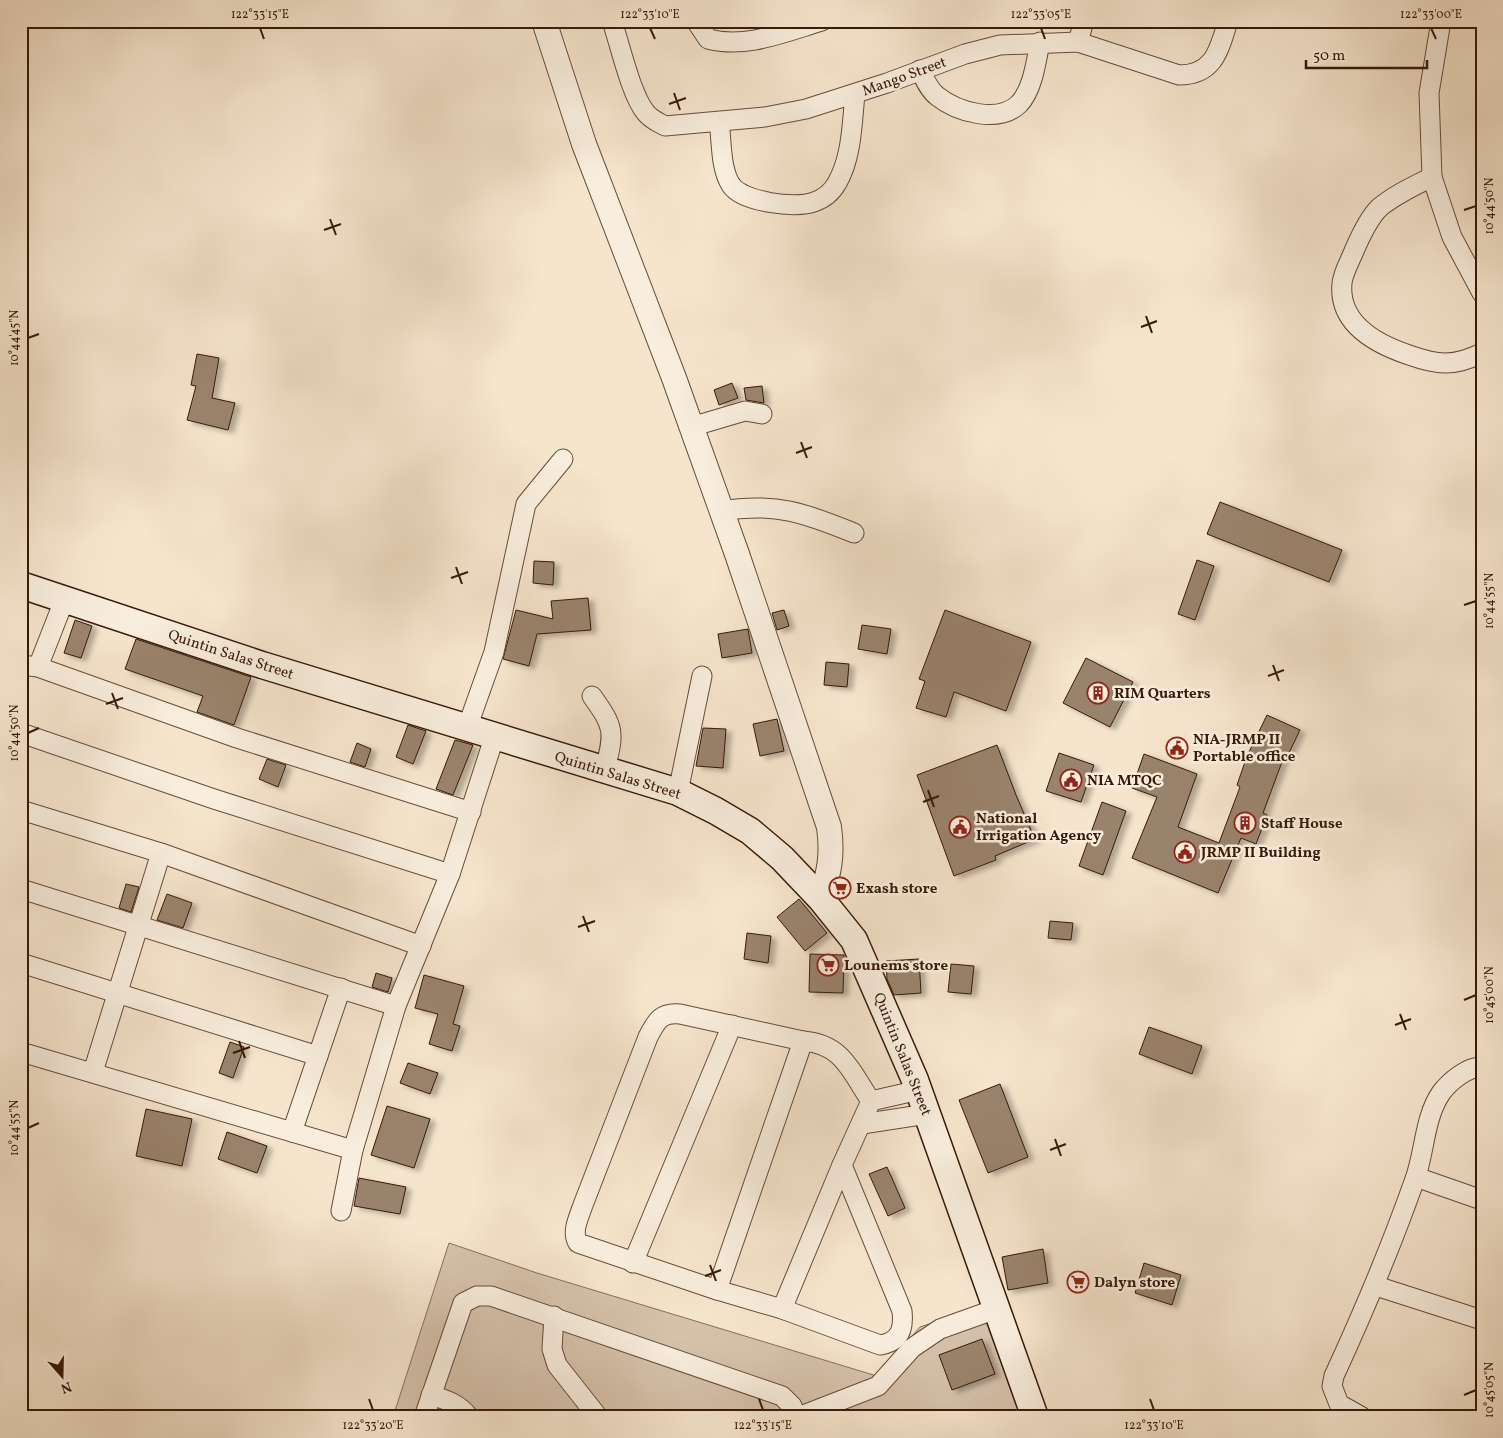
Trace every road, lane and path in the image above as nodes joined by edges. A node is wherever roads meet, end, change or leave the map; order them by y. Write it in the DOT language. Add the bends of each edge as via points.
graph roads {
  1 [pos="544,21"];
  2 [pos="612,21"];
  3 [pos="696,21"];
  4 [pos="822,21"];
  5 [pos="1084,21"];
  6 [pos="1228,21"];
  7 [pos="1441,21"];
  8 [pos="1040,42"];
  9 [pos="1078,42"];
  10 [pos="920,70"];
  11 [pos="855,94"];
  12 [pos="719,122"];
  13 [pos="1432,177"];
  14 [pos="1474,259"];
  15 [pos="1482,292"];
  16 [pos="1482,353"];
  17 [pos="762,414"];
  18 [pos="691,427"];
  19 [pos="563,459"];
  20 [pos="721,512"];
  21 [pos="854,533"];
  22 [pos="21,585"];
  23 [pos="65,598"];
  24 [pos="30,666"];
  25 [pos="702,676"];
  26 [pos="592,696"];
  27 [pos="467,728"];
  28 [pos="21,732"];
  29 [pos="494,738"];
  30 [pos="605,769"];
  31 [pos="678,792"];
  32 [pos="21,810"];
  33 [pos="470,812"];
  34 [pos="162,853"];
  35 [pos="450,874"];
  36 [pos="21,889"];
  37 [pos="821,899"];
  38 [pos="139,928"];
  39 [pos="421,946"];
  40 [pos="21,963"];
  41 [pos="341,988"];
  42 [pos="116,991"];
  43 [pos="396,1006"];
  44 [pos="732,1025"];
  45 [pos="803,1042"];
  46 [pos="21,1052"];
  47 [pos="318,1056"];
  48 [pos="1474,1069"];
  49 [pos="93,1072"];
  50 [pos="871,1101"];
  51 [pos="923,1102"];
  52 [pos="862,1124"];
  53 [pos="292,1132"];
  54 [pos="353,1150"];
  55 [pos="842,1165"];
  56 [pos="1416,1177"];
  57 [pos="1482,1200"];
  58 [pos="341,1211"];
  59 [pos="633,1263"];
  60 [pos="1376,1286"];
  61 [pos="717,1290"];
  62 [pos="782,1308"];
  63 [pos="996,1309"];
  64 [pos="554,1316"];
  65 [pos="1482,1320"];
  66 [pos="431,1395"];
  67 [pos="424,1417"];
  68 [pos="469,1417"];
  69 [pos="598,1417"];
  70 [pos="797,1417"];
  71 [pos="1035,1417"];
  72 [pos="1362,1417"];
  1 -- 18 [label="street" via="587,152"];
  2 -- 12 [label="street, Mango Street" via="637,97 653,120 666,126"];
  3 -- 4 [label="street" via="708,39 723,43 766,38"];
  5 -- 9 [label="street"];
  6 -- 9 [label="street, Mango Street" via="1212,62 1192,75 1179,75"];
  7 -- 13 [label="street" via="1429,93"];
  8 -- 9 [label="street, Mango Street"];
  8 -- 10 [label="street, Mango Street" via="1000,45"];
  8 -- 10 [label="street" via="1030,86 1019,103 1004,114 976,113 951,105 935,95"];
  10 -- 11 [label="street, Mango Street"];
  11 -- 12 [label="street, Mango Street" via="764,117"];
  11 -- 12 [label="street" via="851,134 837,183 826,196 799,205 740,194 728,179"];
  13 -- 14 [label="street" via="1452,237"];
  13 -- 16 [label="street" via="1378,209 1360,238 1342,282 1347,316 1356,327 1390,349 1446,365 1468,361"];
  14 -- 15 [label="street"];
  17 -- 18 [label="street" via="745,411"];
  18 -- 20 [label="street"];
  19 -- 27 [label="street" via="526,504 494,652"];
  20 -- 21 [label="street" via="748,507 793,510"];
  20 -- 37 [label="street" via="829,827 831,864"];
  22 -- 23 [label="main road, Quintin Salas Street"];
  23 -- 24 [label="street"];
  23 -- 27 [label="main road, Quintin Salas Street"];
  24 -- 33 [label="street" via="237,738"];
  25 -- 31 [label="street"];
  26 -- 30 [label="street" via="610,723 612,732"];
  27 -- 29 [label="main road, Quintin Salas Street"];
  28 -- 35 [label="street" via="214,799"];
  29 -- 30 [label="main road, Quintin Salas Street"];
  29 -- 33 [label="street"];
  30 -- 31 [label="main road, Quintin Salas Street"];
  31 -- 37 [label="main road, Quintin Salas Street" via="750,832 782,858"];
  32 -- 34 [label="street"];
  33 -- 35 [label="street"];
  34 -- 38 [label="street"];
  34 -- 39 [label="street"];
  35 -- 39 [label="street"];
  36 -- 38 [label="street"];
  37 -- 51 [label="main road, Quintin Salas Street" via="854,940"];
  38 -- 41 [label="street"];
  38 -- 42 [label="street"];
  39 -- 43 [label="street"];
  40 -- 42 [label="street"];
  41 -- 43 [label="street"];
  41 -- 47 [label="street"];
  42 -- 47 [label="street"];
  42 -- 49 [label="street"];
  43 -- 54 [label="street"];
  44 -- 45 [label="street"];
  44 -- 59 [label="street"];
  44 -- 59 [label="street" via="670,1014 658,1019 648,1037 575,1232 578,1243"];
  45 -- 50 [label="street" via="830,1048 842,1057"];
  45 -- 61 [label="street"];
  46 -- 49 [label="street"];
  47 -- 53 [label="street"];
  48 -- 56 [label="street" via="1441,1093 1429,1120"];
  49 -- 53 [label="street"];
  50 -- 51 [label="street"];
  50 -- 52 [label="street"];
  51 -- 52 [label="street"];
  51 -- 63 [label="main road, Quintin Salas Street"];
  52 -- 55 [label="street"];
  53 -- 54 [label="street"];
  54 -- 58 [label="street"];
  55 -- 62 [label="street"];
  55 -- 62 [label="street" via="902,1311 902,1329 898,1338 880,1345"];
  56 -- 57 [label="street"];
  56 -- 60 [label="street"];
  59 -- 61 [label="street"];
  60 -- 65 [label="street"];
  60 -- 72 [label="street" via="1332,1386 1334,1396 1347,1410"];
  61 -- 62 [label="street"];
  63 -- 70 [label="street" via="940,1329 912,1348 878,1386"];
  63 -- 71 [label="main road, Quintin Salas Street"];
  64 -- 66 [label="street" via="491,1296 477,1296 463,1303"];
  64 -- 69 [label="street" via="552,1349 557,1365"];
  64 -- 70 [label="street" via="782,1396"];
  66 -- 67 [label="street"];
  66 -- 68 [label="street" via="456,1404"];
}
